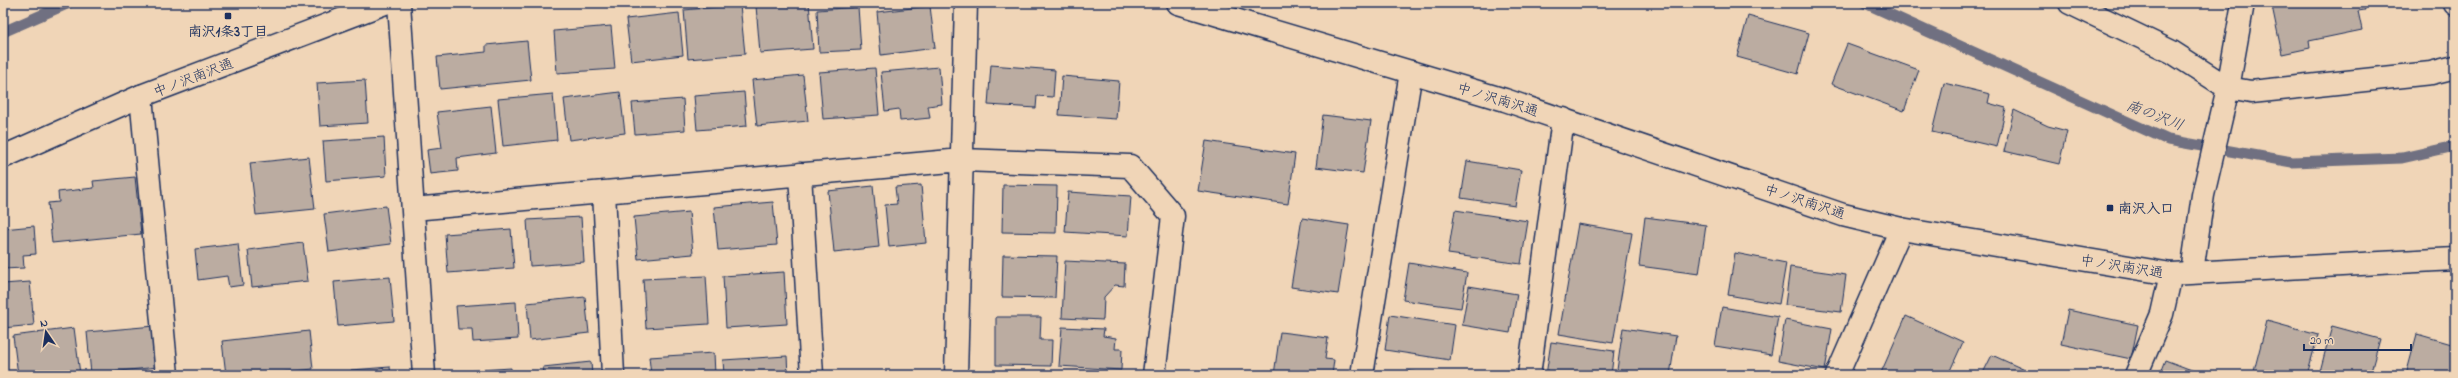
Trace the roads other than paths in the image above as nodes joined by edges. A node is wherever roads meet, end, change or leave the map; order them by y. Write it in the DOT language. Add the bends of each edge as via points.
graph roads {
  1 [pos="385,3"];
  2 [pos="399,3"];
  3 [pos="966,3"];
  4 [pos="1178,3"];
  5 [pos="2070,3"];
  6 [pos="2243,3"];
  7 [pos="2455,67"];
  8 [pos="1411,72"];
  9 [pos="142,96"];
  10 [pos="2225,96"];
  11 [pos="1563,119"];
  12 [pos="3,157"];
  13 [pos="962,160"];
  14 [pos="800,174"];
  15 [pos="604,192"];
  16 [pos="413,209"];
  17 [pos="1901,229"];
  18 [pos="2455,259"];
  19 [pos="2182,273"];
  20 [pos="167,375"];
  21 [pos="424,375"];
  22 [pos="613,375"];
  23 [pos="812,375"];
  24 [pos="956,375"];
  25 [pos="1154,375"];
  26 [pos="1362,375"];
  27 [pos="1529,375"];
  28 [pos="1837,375"];
  29 [pos="2136,375"];
  1 -- 9 [label="street, 中ノ沢南沢通"];
  2 -- 16 [label="street"];
  3 -- 13 [label="street"];
  4 -- 8 [label="street, 中ノ沢南沢通"];
  5 -- 10 [label="street" via="2172,52"];
  6 -- 10 [label="street"];
  7 -- 10 [label="street" via="2431,73"];
  8 -- 11 [label="street, 中ノ沢南沢通"];
  8 -- 26 [label="street"];
  9 -- 12 [label="street, 中ノ沢南沢通"];
  9 -- 20 [label="street"];
  10 -- 19 [label="street"];
  11 -- 17 [label="street, 中ノ沢南沢通" via="1843,214"];
  11 -- 27 [label="street"];
  13 -- 14 [label="street"];
  13 -- 24 [label="street"];
  13 -- 25 [label="street" via="1130,166 1173,216"];
  14 -- 15 [label="street"];
  14 -- 23 [label="street"];
  15 -- 16 [label="street"];
  15 -- 22 [label="street"];
  16 -- 21 [label="street"];
  17 -- 19 [label="street, 中ノ沢南沢通"];
  17 -- 28 [label="street"];
  18 -- 19 [label="street, 中ノ沢南沢通"];
  19 -- 29 [label="street"];
}
